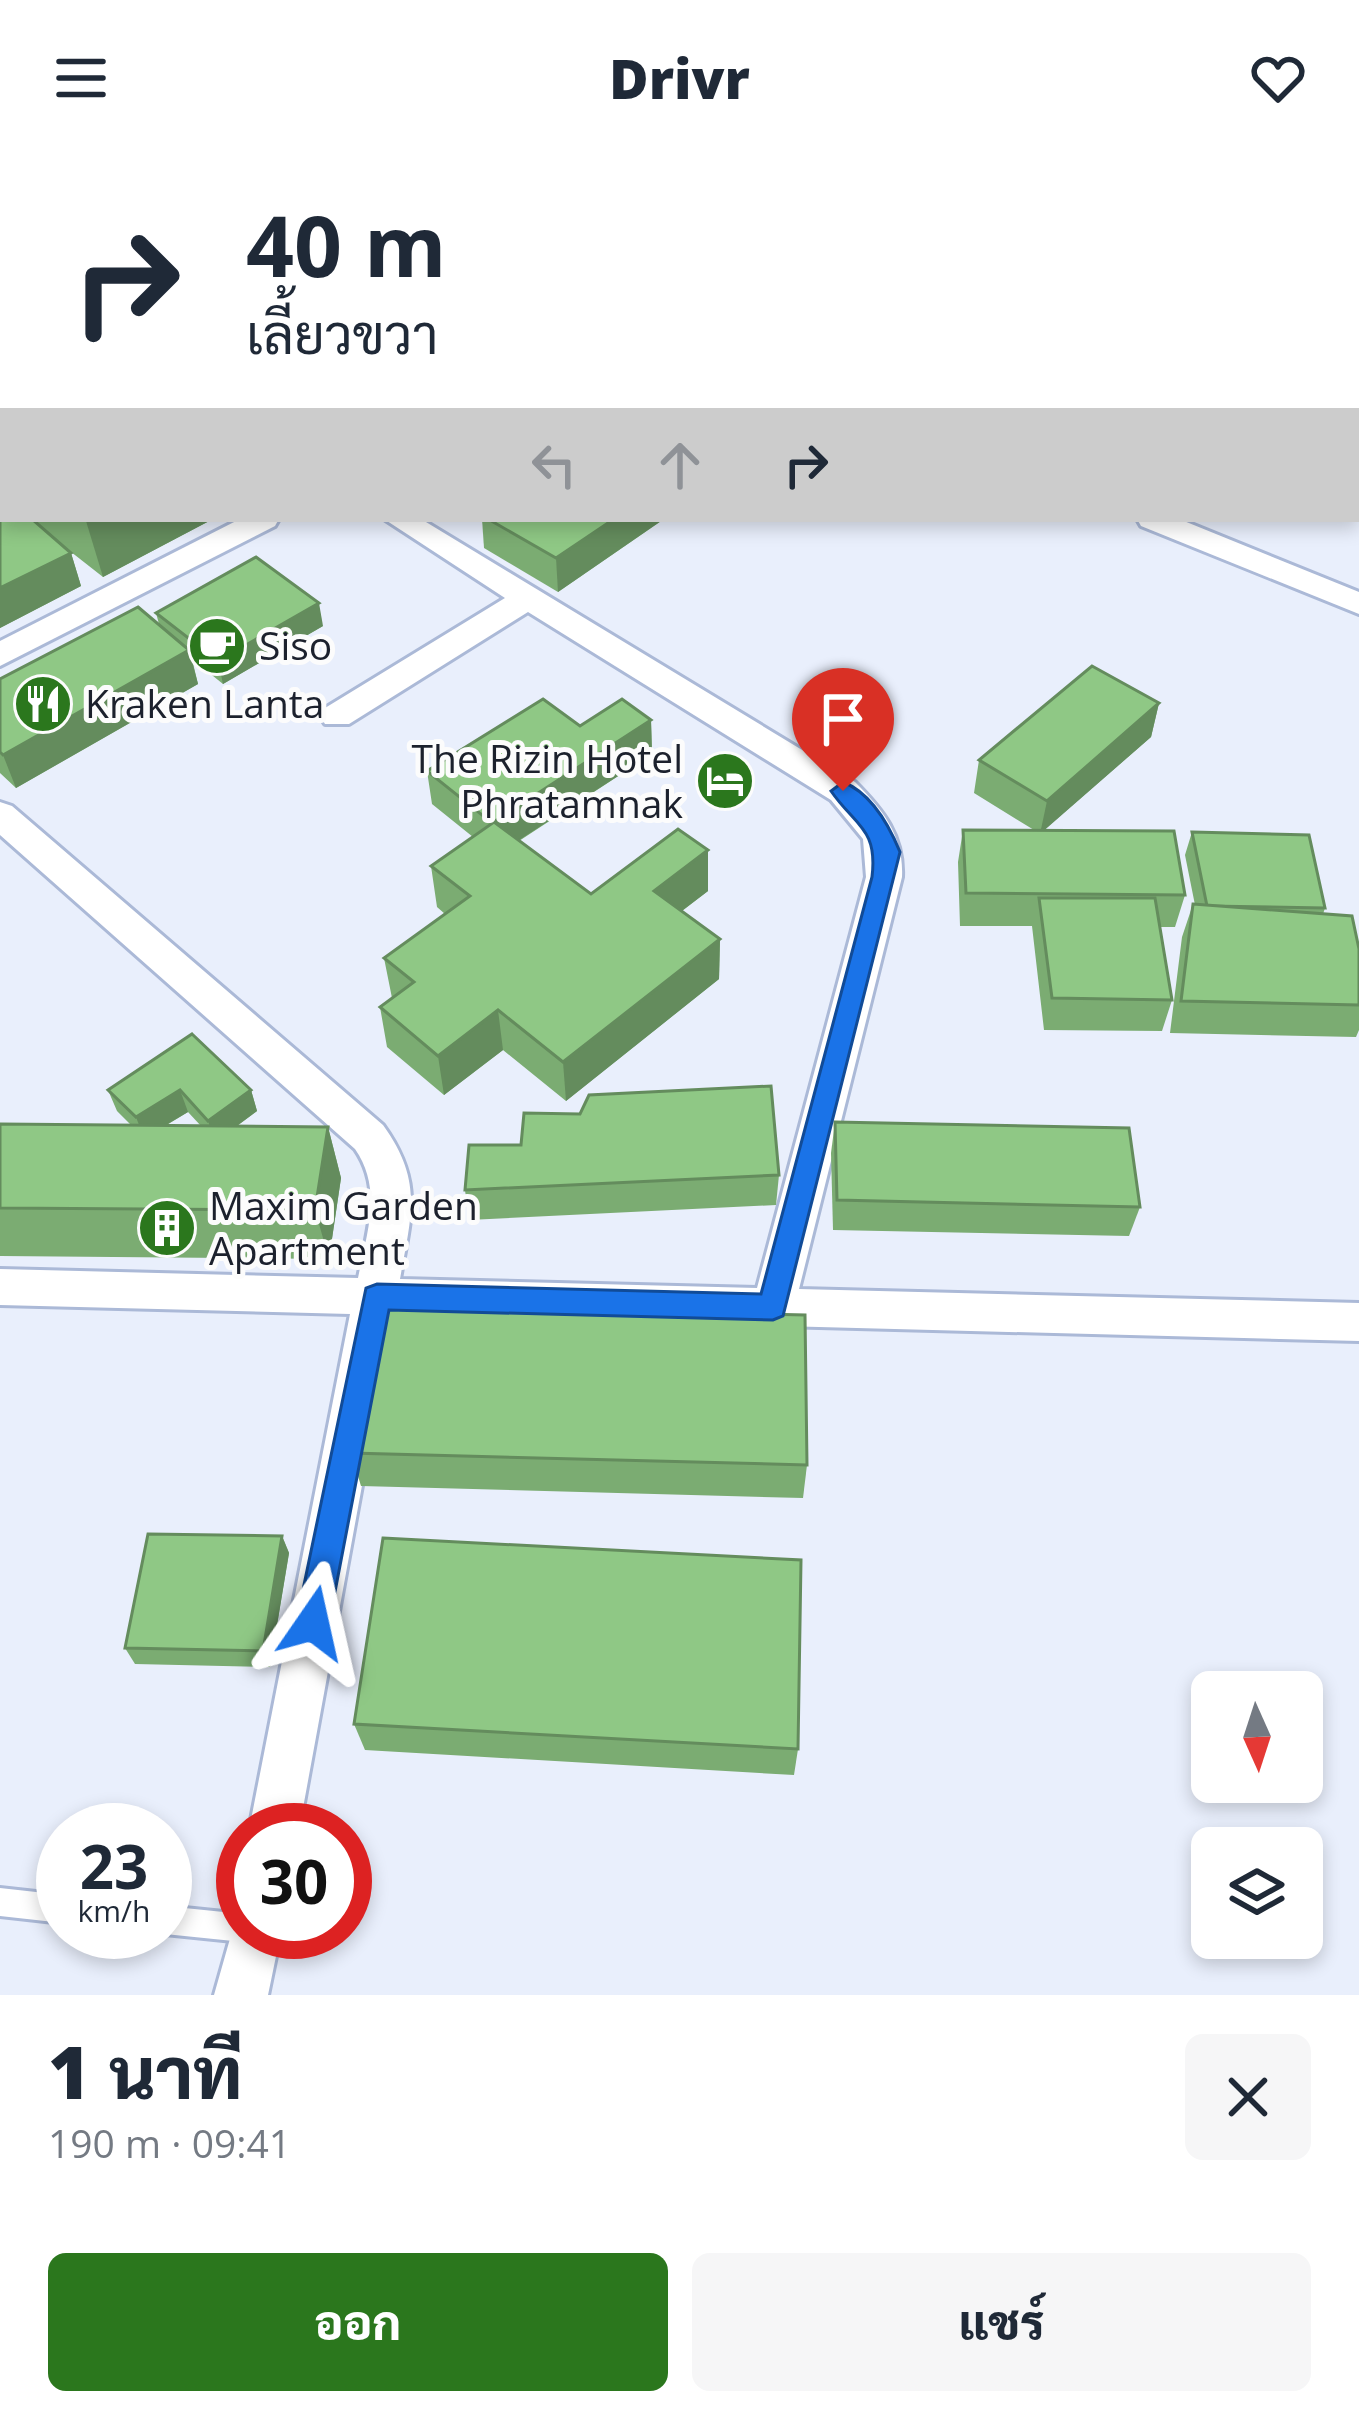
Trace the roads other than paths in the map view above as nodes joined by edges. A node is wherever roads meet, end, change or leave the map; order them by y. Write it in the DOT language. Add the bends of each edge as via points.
graph roads {
  1 [pos="258,522"];
  2 [pos="404,522"];
  3 [pos="1159,522"];
  4 [pos="530,597"];
  5 [pos="1359,604"];
  6 [pos="0,655"];
  7 [pos="337,716"];
  8 [pos="0,815"];
  9 [pos="0,1287"];
  10 [pos="377,1297"];
  11 [pos="773,1307"];
  12 [pos="1359,1322"];
  13 [pos="279,1803"];
  14 [pos="0,1902"];
  15 [pos="36,1906"];
  16 [pos="249,1959"];
  17 [pos="241,1995"];
  1 -- 6 [label="street"];
  2 -- 4 [label="street"];
  3 -- 5 [label="street"];
  4 -- 7 [label="street"];
  4 -- 11 [label="street" via="843,791 878,827 887,852"];
  8 -- 10 [label="street" via="369,1137 386,1161 394,1198"];
  9 -- 10 [label="street"];
  10 -- 11 [label="street"];
  10 -- 13 [label="street"];
  11 -- 12 [label="street"];
  14 -- 15 [label="lane"];
  16 -- 17 [label="street"];
}
